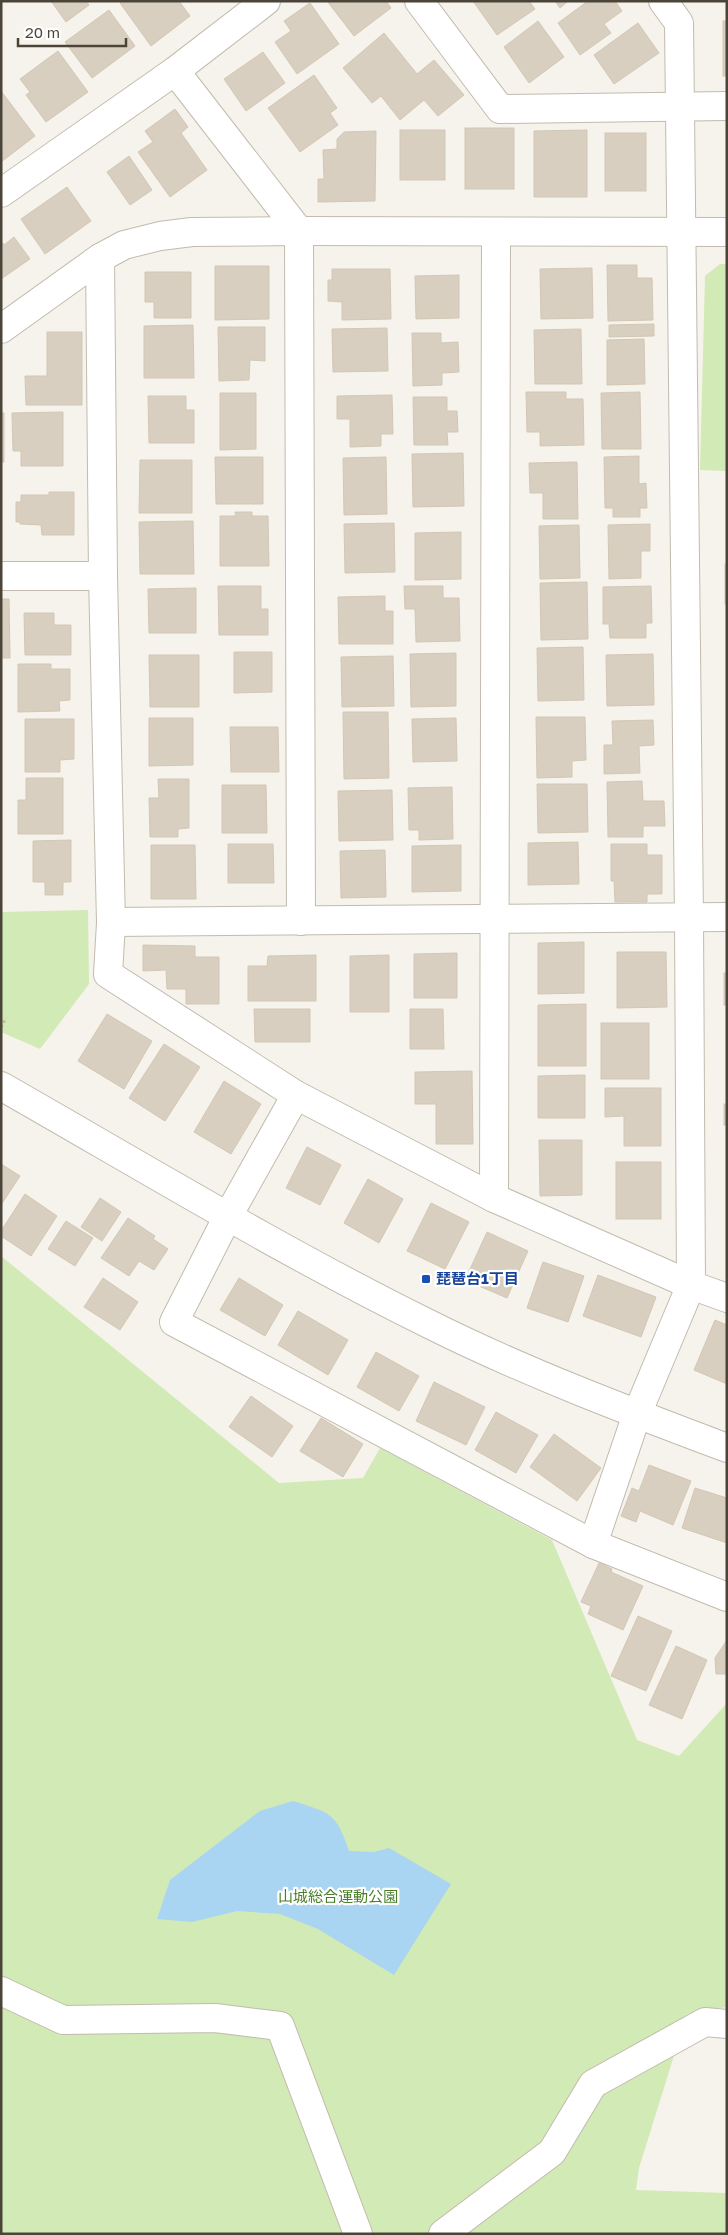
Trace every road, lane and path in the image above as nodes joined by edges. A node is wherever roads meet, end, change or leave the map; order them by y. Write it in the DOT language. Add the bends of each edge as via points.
graph roads {
  1 [pos="266,1"];
  2 [pos="419,1"];
  3 [pos="663,1"];
  4 [pos="175,72"];
  5 [pos="680,106"];
  6 [pos="727,106"];
  7 [pos="1,193"];
  8 [pos="299,231"];
  9 [pos="496,232"];
  10 [pos="727,232"];
  11 [pos="682,233"];
  12 [pos="100,258"];
  13 [pos="1,329"];
  14 [pos="1,576"];
  15 [pos="103,576"];
  16 [pos="727,917"];
  17 [pos="689,918"];
  18 [pos="494,919"];
  19 [pos="301,920"];
  20 [pos="110,922"];
  21 [pos="6,1018"];
  22 [pos="1,1027"];
  23 [pos="1,1086"];
  24 [pos="296,1095"];
  25 [pos="494,1198"];
  26 [pos="228,1216"];
  27 [pos="691,1285"];
  28 [pos="727,1298"];
  29 [pos="637,1414"];
  30 [pos="727,1448"];
  31 [pos="593,1544"];
  32 [pos="727,1597"];
  33 [pos="1,1991"];
  34 [pos="727,2024"];
  35 [pos="358,2234"];
  36 [pos="443,2234"];
  1 -- 4 [label="street"];
  2 -- 5 [label="street" via="500,109"];
  3 -- 5 [label="street" via="679,23"];
  4 -- 7 [label="street"];
  4 -- 8 [label="street"];
  5 -- 6 [label="street"];
  5 -- 11 [label="street"];
  8 -- 9 [label="street"];
  8 -- 12 [label="street" via="192,232 160,236 124,245"];
  8 -- 19 [label="street"];
  9 -- 11 [label="street"];
  9 -- 18 [label="street"];
  10 -- 11 [label="street"];
  11 -- 17 [label="street"];
  12 -- 13 [label="street"];
  12 -- 15 [label="street"];
  14 -- 15 [label="street"];
  15 -- 20 [label="street"];
  16 -- 17 [label="street"];
  17 -- 18 [label="street"];
  17 -- 27 [label="street"];
  18 -- 19 [label="street"];
  18 -- 25 [label="street"];
  19 -- 20 [label="street"];
  20 -- 24 [label="street" via="108,974"];
  21 -- 22 [label="path"];
  23 -- 26 [label="street"];
  24 -- 25 [label="street"];
  24 -- 26 [label="street"];
  25 -- 27 [label="street"];
  26 -- 29 [label="street" via="430,1325 504,1360"];
  26 -- 31 [label="street" via="174,1322"];
  27 -- 28 [label="street"];
  27 -- 29 [label="street"];
  29 -- 30 [label="street"];
  29 -- 31 [label="street"];
  31 -- 32 [label="street"];
  33 -- 35 [label="street" via="63,2020 215,2018 280,2026"];
  34 -- 36 [label="street" via="705,2022 593,2084 552,2152"];
}
